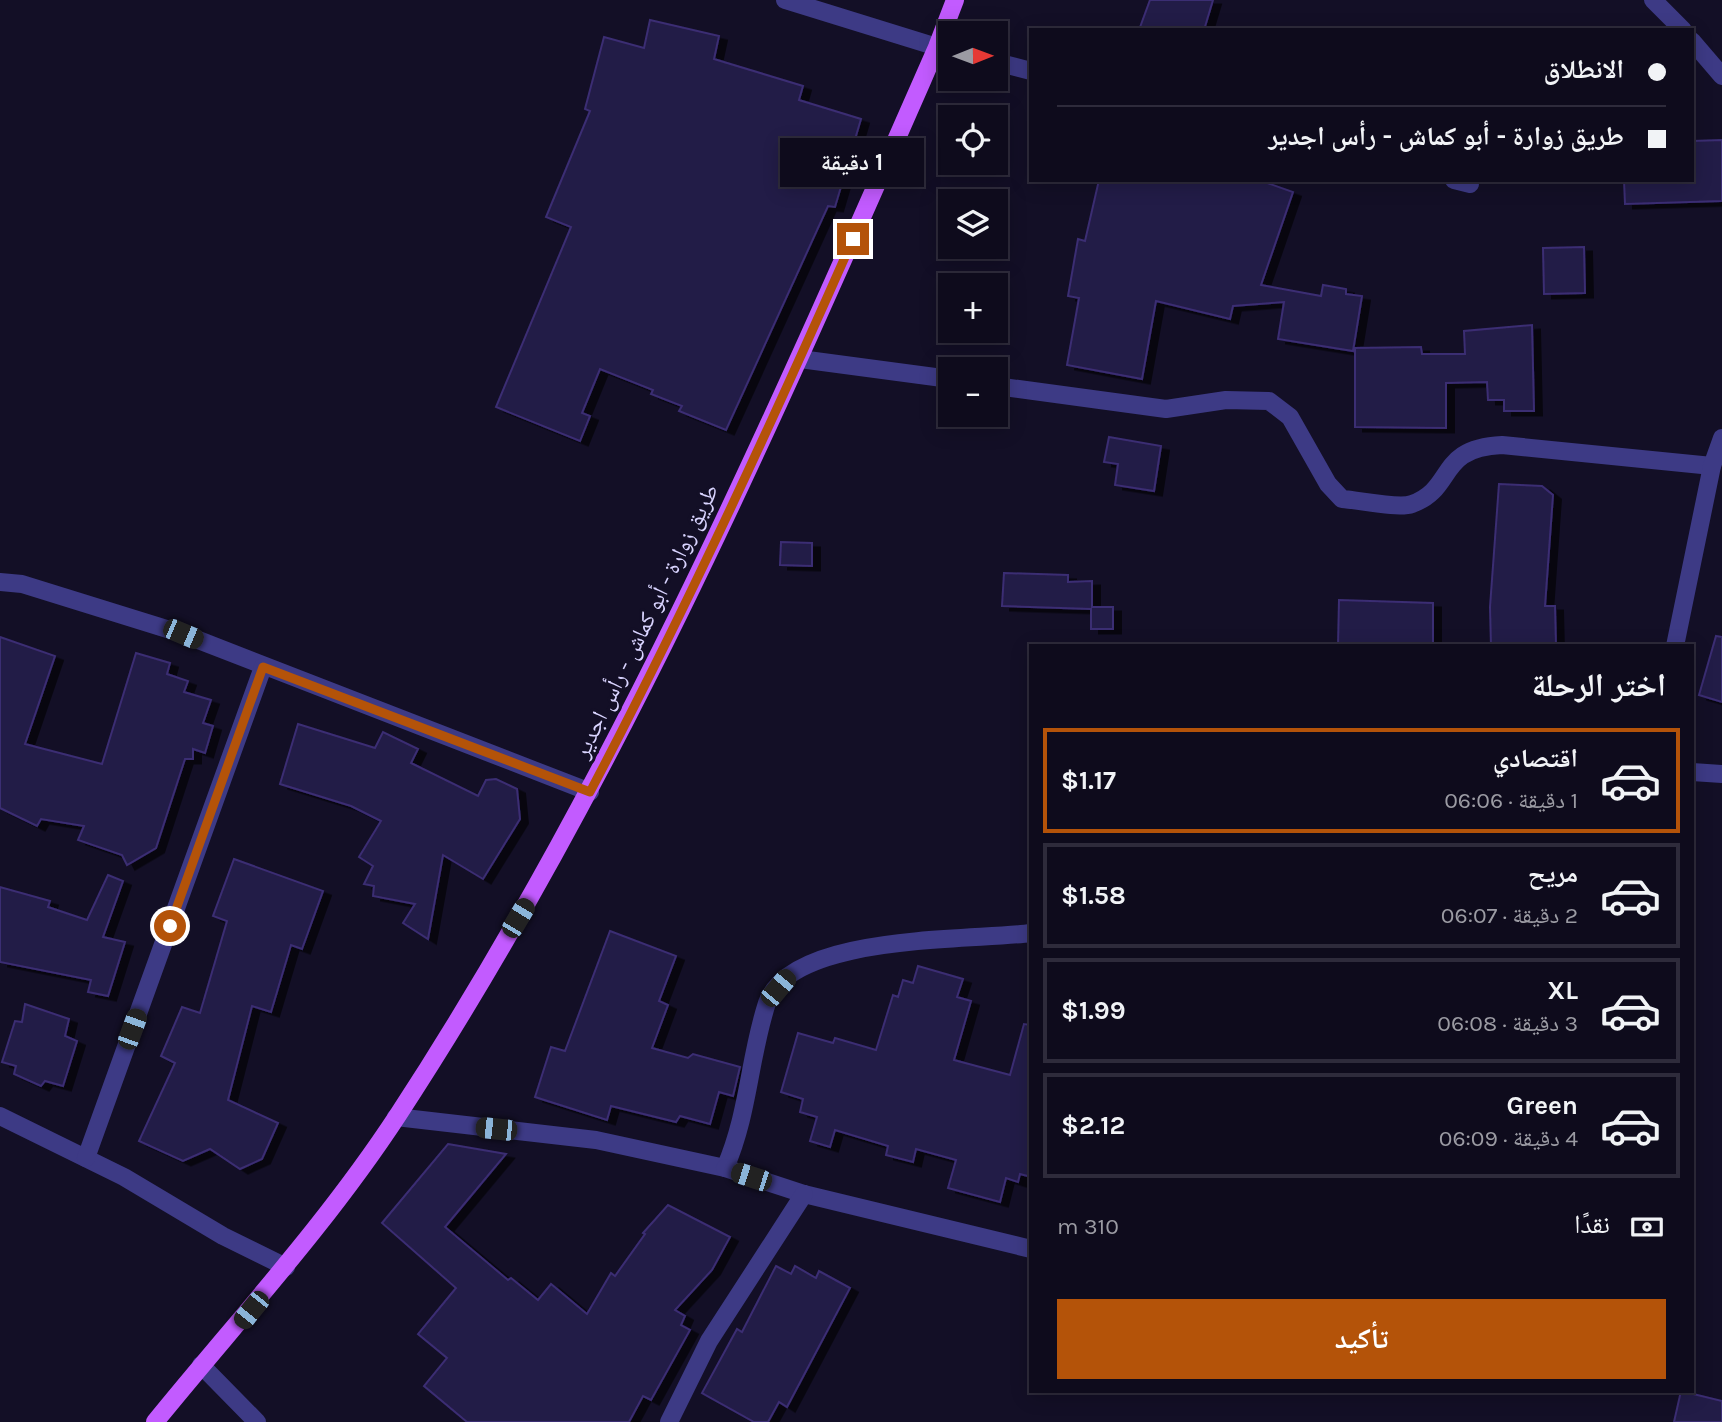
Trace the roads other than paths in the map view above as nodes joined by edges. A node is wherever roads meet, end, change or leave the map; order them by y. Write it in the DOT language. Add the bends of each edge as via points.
graph roads {
  1 [pos="785,0"];
  2 [pos="955,0"];
  3 [pos="1653,0"];
  4 [pos="950,21"];
  5 [pos="1681,28"];
  6 [pos="1694,43"];
  7 [pos="938,47"];
  8 [pos="938,62"];
  9 [pos="1008,65"];
  10 [pos="1029,70"];
  11 [pos="1722,76"];
  12 [pos="800,359"];
  13 [pos="938,377"];
  14 [pos="1008,388"];
  15 [pos="1722,438"];
  16 [pos="1712,466"];
  17 [pos="0,582"];
  18 [pos="1675,644"];
  19 [pos="263,667"];
  20 [pos="1694,772"];
  21 [pos="1722,774"];
  22 [pos="590,792"];
  23 [pos="1029,933"];
  24 [pos="0,1116"];
  25 [pos="396,1117"];
  26 [pos="86,1158"];
  27 [pos="725,1168"];
  28 [pos="804,1194"];
  29 [pos="1029,1249"];
  30 [pos="286,1267"];
  31 [pos="201,1366"];
  32 [pos="155,1422"];
  33 [pos="257,1422"];
  34 [pos="669,1422"];
  1 -- 7 [label="street"];
  2 -- 4 [label="main road, طريق زوارة - أبو كماش - رأس اجدير"];
  3 -- 5 [label="street"];
  6 -- 11 [label="street"];
  8 -- 12 [label="main road, طريق زوارة - أبو كماش - رأس اجدير"];
  9 -- 10 [label="street"];
  12 -- 13 [label="street"];
  12 -- 22 [label="main road, طريق زوارة - أبو كماش - رأس اجدير"];
  14 -- 16 [label="street" via="1166,409 1226,400 1269,401 1290,417 1328,484 1342,499 1409,505 1429,496 1459,455 1479,446"];
  15 -- 16 [label="street"];
  16 -- 18 [label="street"];
  17 -- 19 [label="street" via="22,584 183,634"];
  19 -- 22 [label="street"];
  19 -- 26 [label="street"];
  20 -- 21 [label="street"];
  22 -- 25 [label="main road, طريق زوارة - أبو كماش - رأس اجدير"];
  23 -- 27 [label="street" via="888,944 849,951 789,976 768,1000 739,1135"];
  24 -- 26 [label="street"];
  25 -- 27 [label="street" via="596,1140"];
  25 -- 30 [label="main road, طريق زوارة - أبو كماش - رأس اجدير"];
  26 -- 30 [label="street"];
  27 -- 28 [label="street"];
  28 -- 29 [label="street"];
  28 -- 34 [label="street" via="709,1341"];
  30 -- 31 [label="main road, طريق زوارة - أبو كماش - رأس اجدير"];
  31 -- 32 [label="main road, طريق زوارة - أبو كماش - رأس اجدير"];
  31 -- 33 [label="street"];
}
